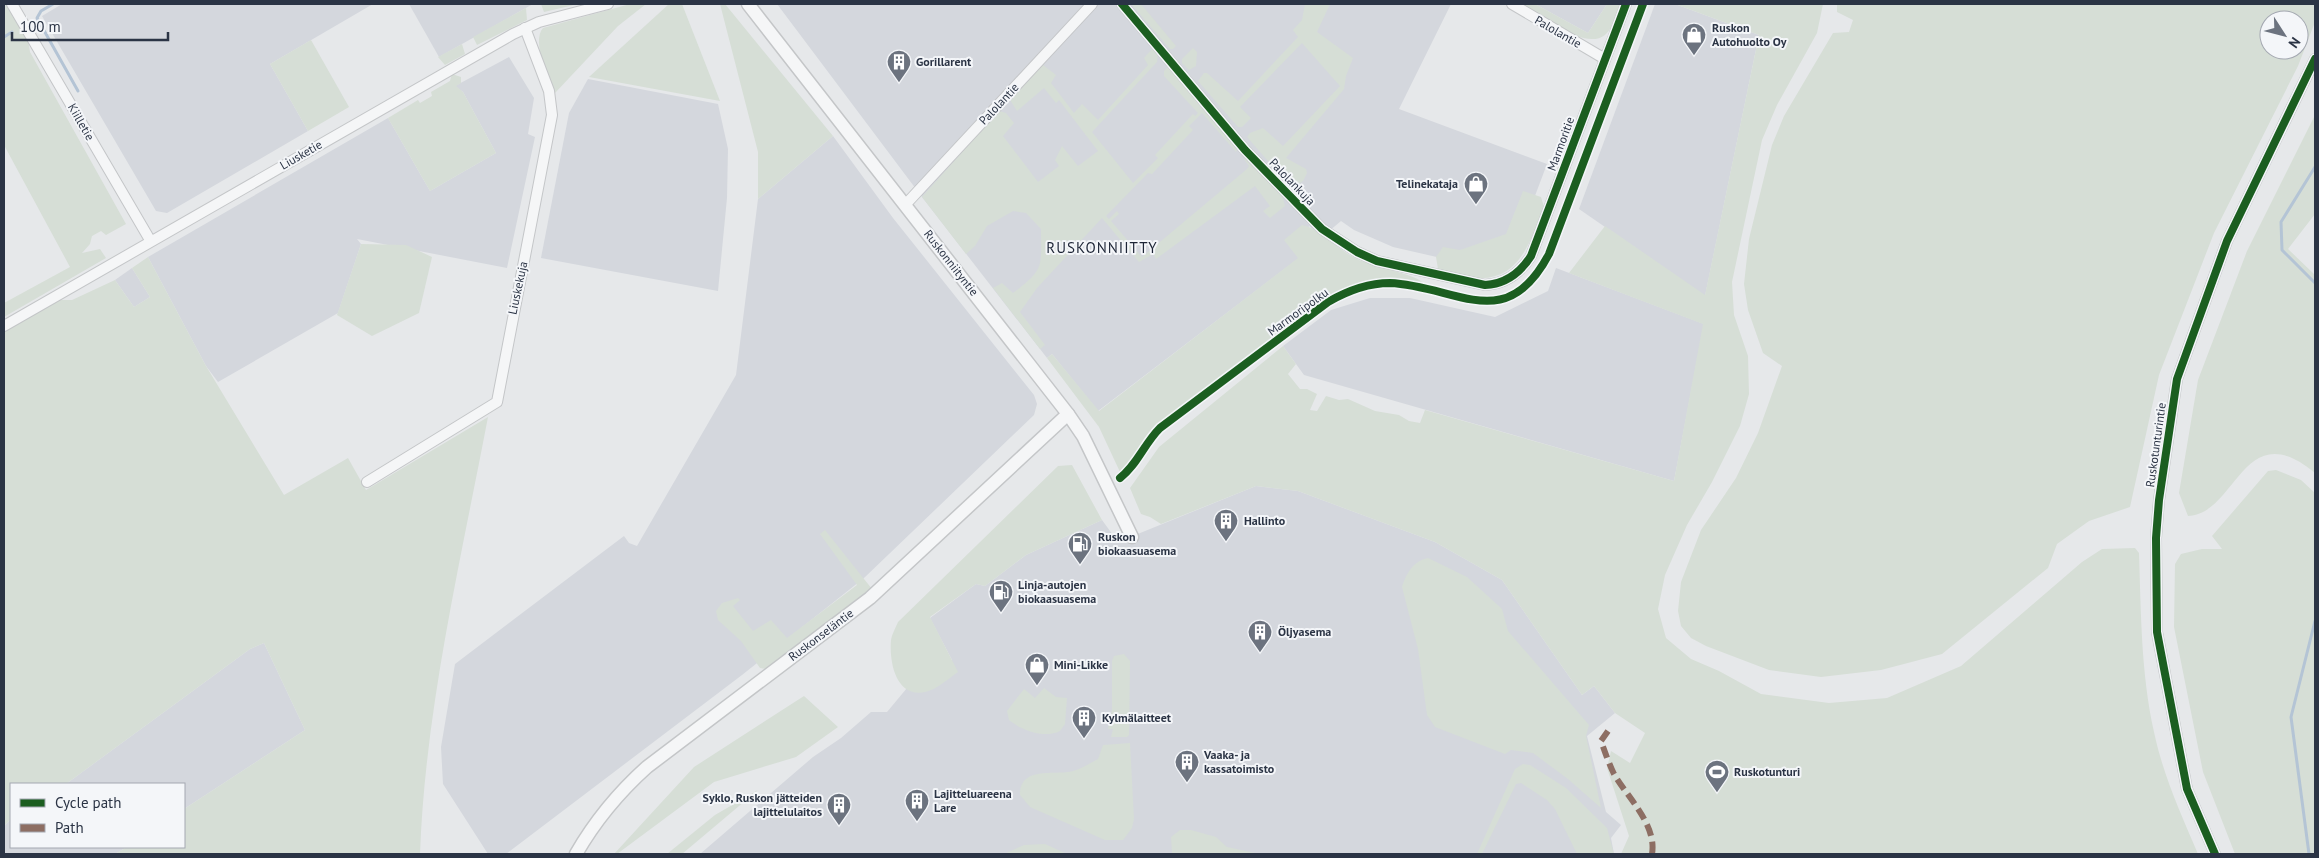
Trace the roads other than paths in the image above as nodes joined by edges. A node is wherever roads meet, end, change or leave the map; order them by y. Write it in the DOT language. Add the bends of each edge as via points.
graph roads {
  1 [pos="12,4"];
  2 [pos="608,4"];
  3 [pos="748,4"];
  4 [pos="1092,4"];
  5 [pos="1122,4"];
  6 [pos="1512,4"];
  7 [pos="1626,4"];
  8 [pos="525,28"];
  9 [pos="2315,58"];
  10 [pos="1605,59"];
  11 [pos="906,204"];
  12 [pos="150,240"];
  13 [pos="1503,282"];
  14 [pos="4,326"];
  15 [pos="1068,414"];
  16 [pos="367,482"];
  17 [pos="1132,537"];
  18 [pos="576,854"];
  19 [pos="2215,854"];
  1 -- 12 [label="street, Kiilletie"];
  2 -- 8 [label="street, Liusketie"];
  3 -- 11 [label="street, Ruskonniityntie"];
  4 -- 11 [label="street, Palolantie"];
  5 -- 13 [label="street, Palolankuja" via="1245,150 1322,229 1357,252 1396,267 1473,284"];
  6 -- 10 [label="street, Palolantie"];
  7 -- 10 [label="street, Marmoritie"];
  8 -- 12 [label="street, Liusketie"];
  8 -- 16 [label="street, Liuskekuja" via="549,91 552,115 497,402"];
  9 -- 19 [label="street, Ruskotunturintie" via="2227,241 2177,379 2159,500 2157,632 2187,789"];
  10 -- 13 [label="street, Marmoritie" via="1534,251 1519,272"];
  11 -- 15 [label="street, Ruskonniityntie"];
  12 -- 14 [label="street, Liusketie"];
  15 -- 17 [label="street, Ruskonniityntie" via="1087,444"];
  15 -- 18 [label="street, Ruskonseläntie" via="870,598 647,767 604,811"];
}
